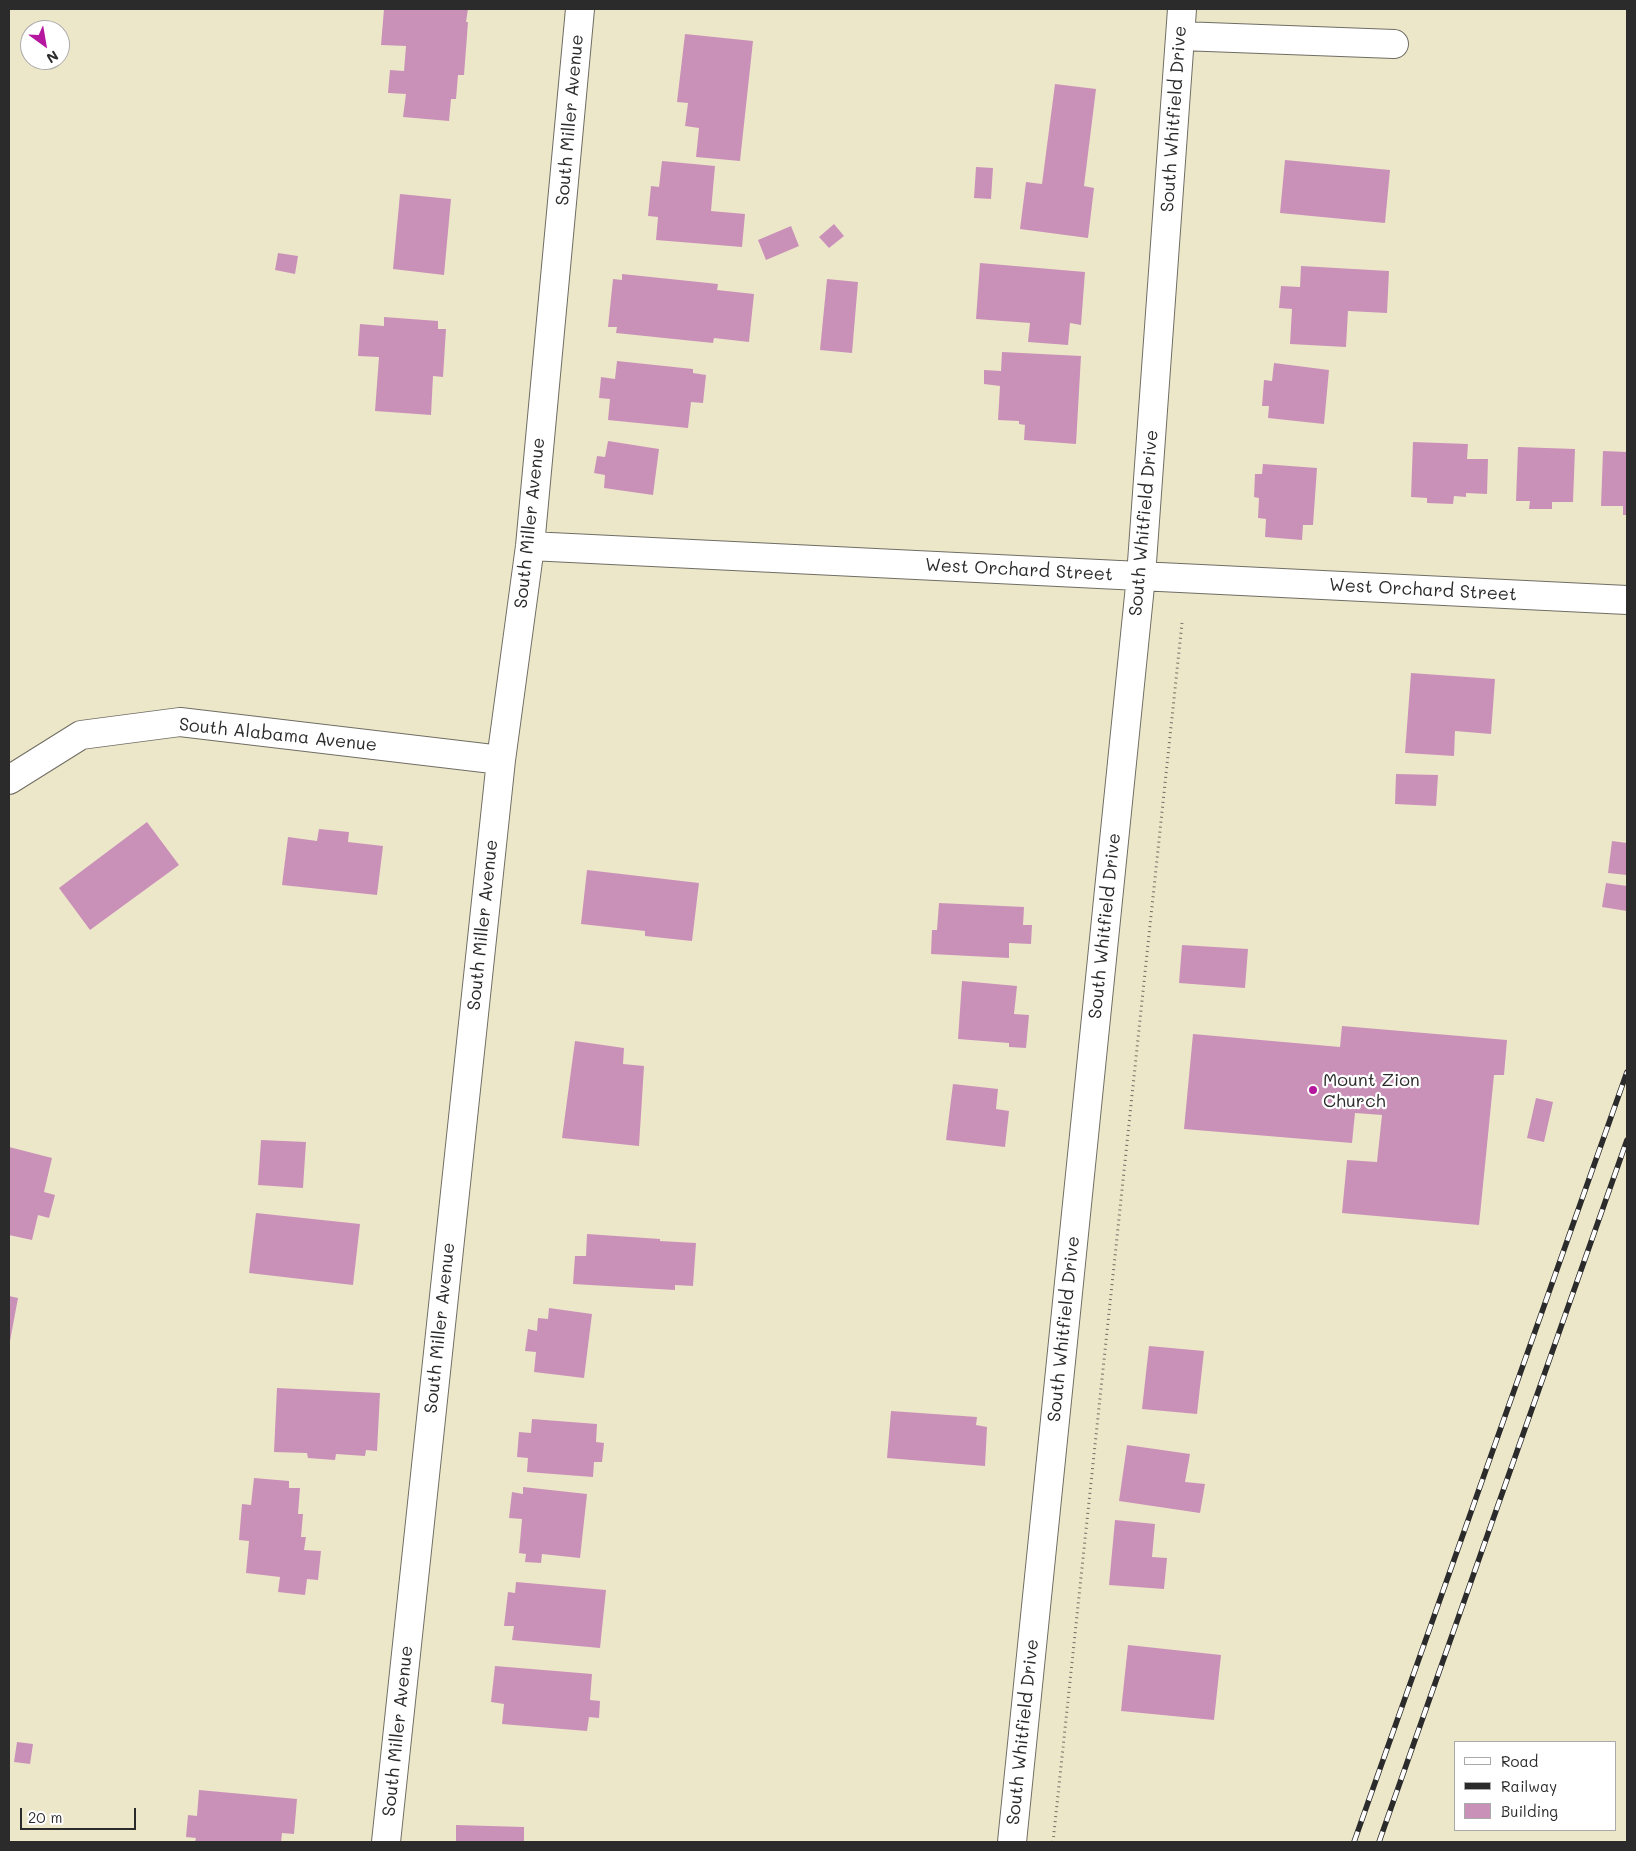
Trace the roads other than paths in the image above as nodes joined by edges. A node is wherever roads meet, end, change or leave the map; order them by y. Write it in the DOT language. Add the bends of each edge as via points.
graph roads {
  1 [pos="580,9"];
  2 [pos="1182,9"];
  3 [pos="1181,36"];
  4 [pos="1394,44"];
  5 [pos="530,546"];
  6 [pos="1141,576"];
  7 [pos="1627,600"];
  8 [pos="500,760"];
  9 [pos="9,780"];
  10 [pos="386,1842"];
  11 [pos="1012,1842"];
  1 -- 5 [label="street, South Miller Avenue"];
  2 -- 3 [label="street, South Whitfield Drive"];
  3 -- 4 [label="street"];
  3 -- 6 [label="street, South Whitfield Drive"];
  5 -- 6 [label="street, West Orchard Street"];
  5 -- 8 [label="street, South Miller Avenue"];
  6 -- 7 [label="street, West Orchard Street"];
  6 -- 11 [label="street, South Whitfield Drive"];
  8 -- 9 [label="street, South Alabama Avenue" via="180,722 81,735"];
  8 -- 10 [label="street, South Miller Avenue"];
}
